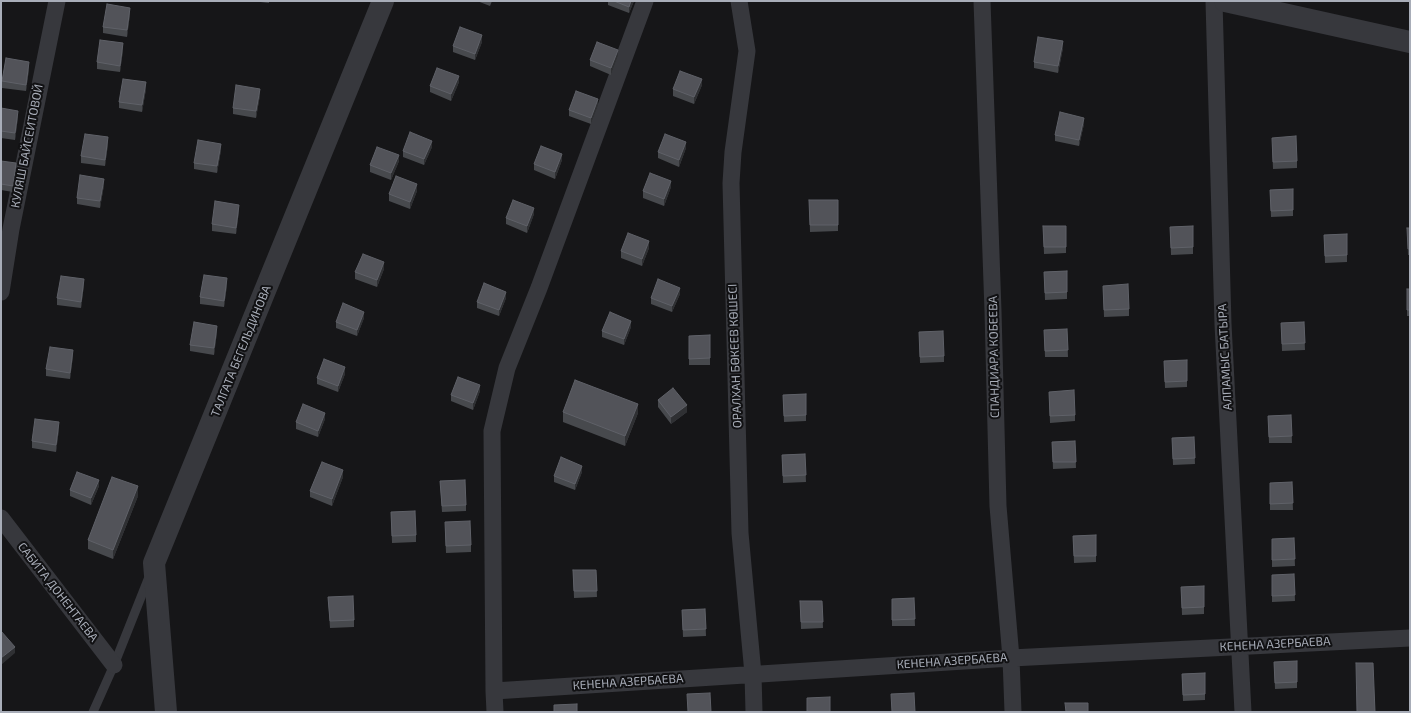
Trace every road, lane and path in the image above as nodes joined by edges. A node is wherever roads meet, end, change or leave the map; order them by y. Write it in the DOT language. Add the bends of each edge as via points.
graph roads {
  1 [pos="57,1"];
  2 [pos="383,1"];
  3 [pos="645,1"];
  4 [pos="739,1"];
  5 [pos="982,1"];
  6 [pos="1214,1"];
  7 [pos="1225,1"];
  8 [pos="1410,42"];
  9 [pos="1,292"];
  10 [pos="1,518"];
  11 [pos="154,563"];
  12 [pos="1410,638"];
  13 [pos="1240,646"];
  14 [pos="1011,658"];
  15 [pos="114,665"];
  16 [pos="753,674"];
  17 [pos="494,691"];
  18 [pos="93,712"];
  19 [pos="166,712"];
  20 [pos="495,712"];
  21 [pos="754,712"];
  22 [pos="1012,712"];
  23 [pos="1243,712"];
  1 -- 9 [label="street, КУЛЯШ БАЙСЕИТОВОЙ" via="11,229"];
  2 -- 11 [label="street, ТАЛГАТА БЕГЕЛЬДИНОВА"];
  3 -- 17 [label="street" via="507,368 492,431"];
  4 -- 16 [label="street, ОРАЛХАН БӨКЕЕВ КӨШЕСІ" via="747,51 730,183 740,533"];
  5 -- 14 [label="street, СПАНДИАРА КОБЕЕВА" via="998,506"];
  6 -- 13 [label="street, АЛПАМЫС БАТЫРА" via="1223,324"];
  7 -- 8 [label="street"];
  10 -- 15 [label="street, САБИТА ДОНЕНТАЕВА"];
  11 -- 15 [label="lane"];
  11 -- 19 [label="street, ТАЛГАТА БЕГЕЛЬДИНОВА"];
  12 -- 13 [label="street, КЕНЕНА АЗЕРБАЕВА"];
  13 -- 14 [label="street, КЕНЕНА АЗЕРБАЕВА"];
  13 -- 23 [label="street, АЛПАМЫС БАТЫРА"];
  14 -- 16 [label="street, КЕНЕНА АЗЕРБАЕВА"];
  14 -- 22 [label="street, СПАНДИАРА КОБЕЕВА"];
  15 -- 18 [label="lane"];
  16 -- 17 [label="street, КЕНЕНА АЗЕРБАЕВА"];
  16 -- 21 [label="street, ОРАЛХАН БӨКЕЕВ КӨШЕСІ"];
  17 -- 20 [label="street"];
}
